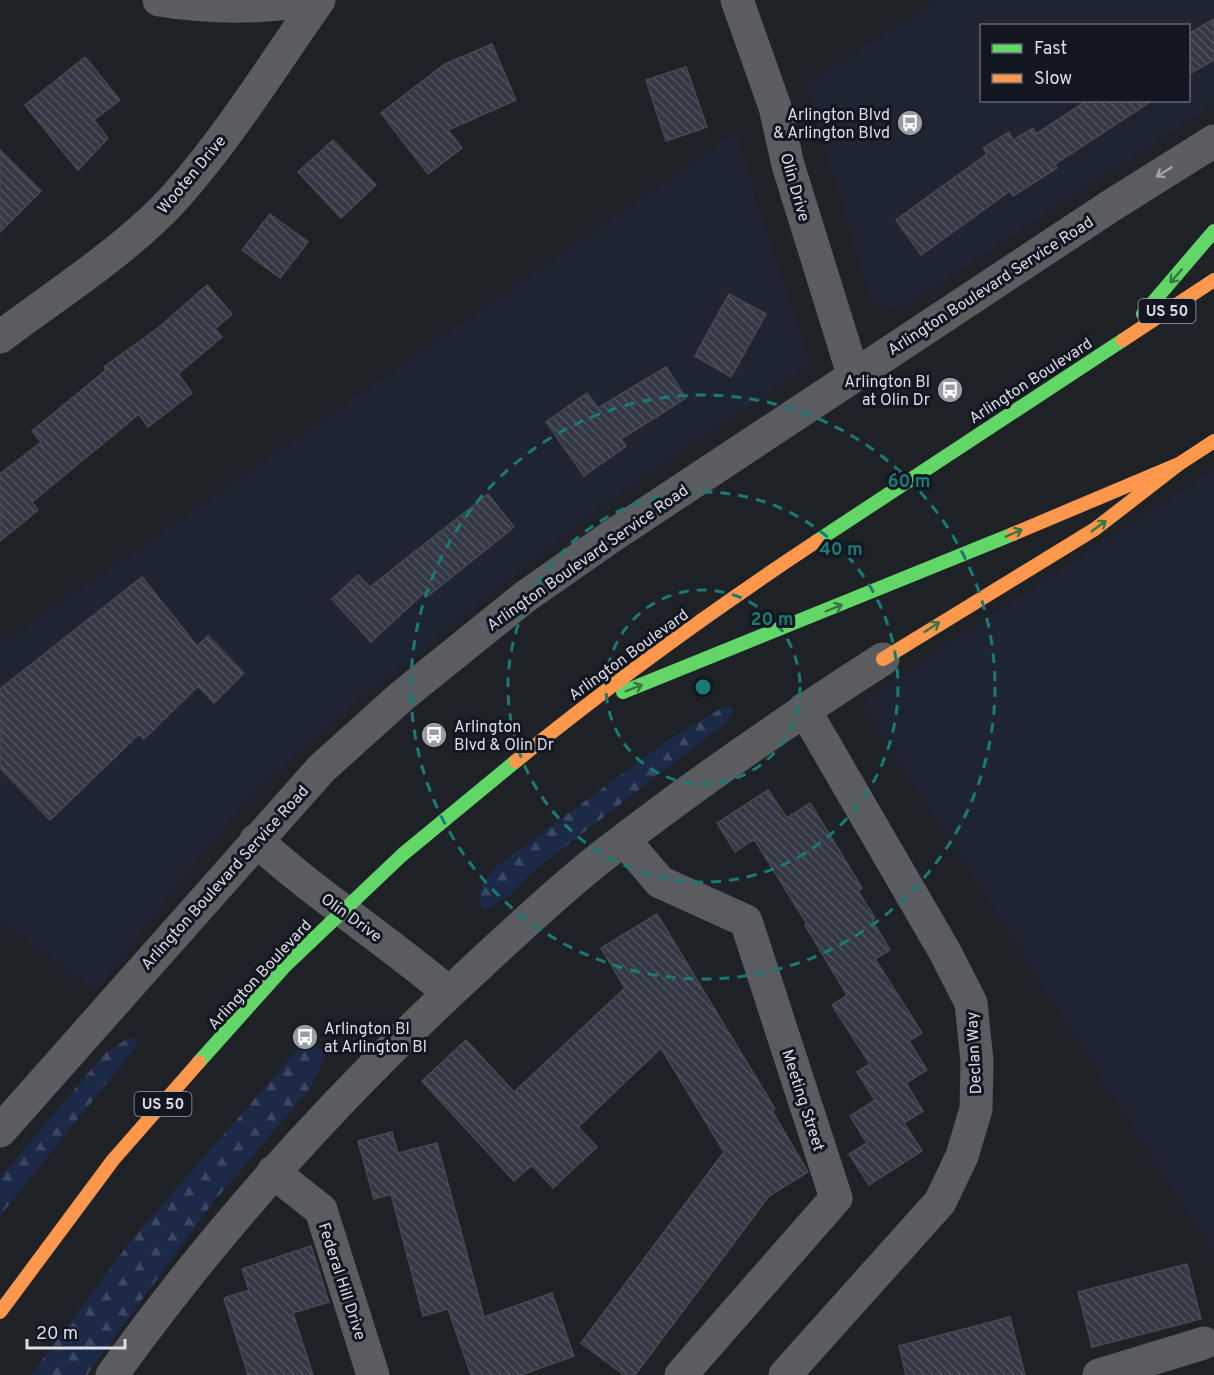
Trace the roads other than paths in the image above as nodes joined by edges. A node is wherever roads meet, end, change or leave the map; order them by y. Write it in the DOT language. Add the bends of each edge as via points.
graph roads {
  1 [pos="159,0"];
  2 [pos="308,0"];
  3 [pos="319,0"];
  4 [pos="737,0"];
  5 [pos="1214,141"];
  6 [pos="1214,231"];
  7 [pos="1214,280"];
  8 [pos="0,337"];
  9 [pos="1119,342"];
  10 [pos="853,374"];
  11 [pos="1214,441"];
  12 [pos="1179,464"];
  13 [pos="883,659"];
  14 [pos="804,709"];
  15 [pos="579,710"];
  16 [pos="256,840"];
  17 [pos="625,841"];
  18 [pos="343,911"];
  19 [pos="449,993"];
  20 [pos="0,1131"];
  21 [pos="273,1172"];
  22 [pos="0,1312"];
  23 [pos="1203,1343"];
  24 [pos="112,1375"];
  25 [pos="373,1375"];
  26 [pos="681,1375"];
  27 [pos="785,1375"];
  28 [pos="1099,1375"];
  1 -- 2 [label="street" via="201,7 248,7"];
  3 -- 8 [label="street, Wooten Drive" via="176,196 139,231"];
  4 -- 10 [label="street, Olin Drive" via="775,107 788,165"];
  5 -- 10 [label="street, Arlington Boulevard Service Road, one-way"];
  6 -- 9 [label="main road, one-way"];
  7 -- 9 [label="main road, Arlington Boulevard / US 50"];
  9 -- 15 [label="main road, Arlington Boulevard / US 50" via="746,588"];
  10 -- 16 [label="street, Arlington Boulevard Service Road" via="526,596 402,696 321,769"];
  11 -- 12 [label="main road"];
  13 -- 12 [label="main road, one-way" via="1095,529"];
  15 -- 12 [label="main road, one-way" via="973,552"];
  13 -- 14 [label="street"];
  14 -- 17 [label="street"];
  14 -- 27 [label="street, Declan Way" via="945,952 970,1003 977,1060 976,1109 962,1156 940,1202"];
  15 -- 18 [label="main road, Arlington Boulevard / US 50" via="402,855"];
  16 -- 18 [label="street, Olin Drive" via="295,876"];
  16 -- 20 [label="street, Arlington Boulevard Service Road"];
  17 -- 19 [label="street" via="557,895"];
  17 -- 26 [label="street, Meeting Street" via="660,882 746,921 836,1198"];
  18 -- 19 [label="street, Olin Drive"];
  18 -- 22 [label="main road, Arlington Boulevard / US 50" via="284,967 113,1160"];
  19 -- 21 [label="street" via="368,1070"];
  21 -- 24 [label="street" via="149,1323"];
  21 -- 25 [label="street, Federal Hill Drive" via="321,1210"];
  23 -- 28 [label="street"];
}
